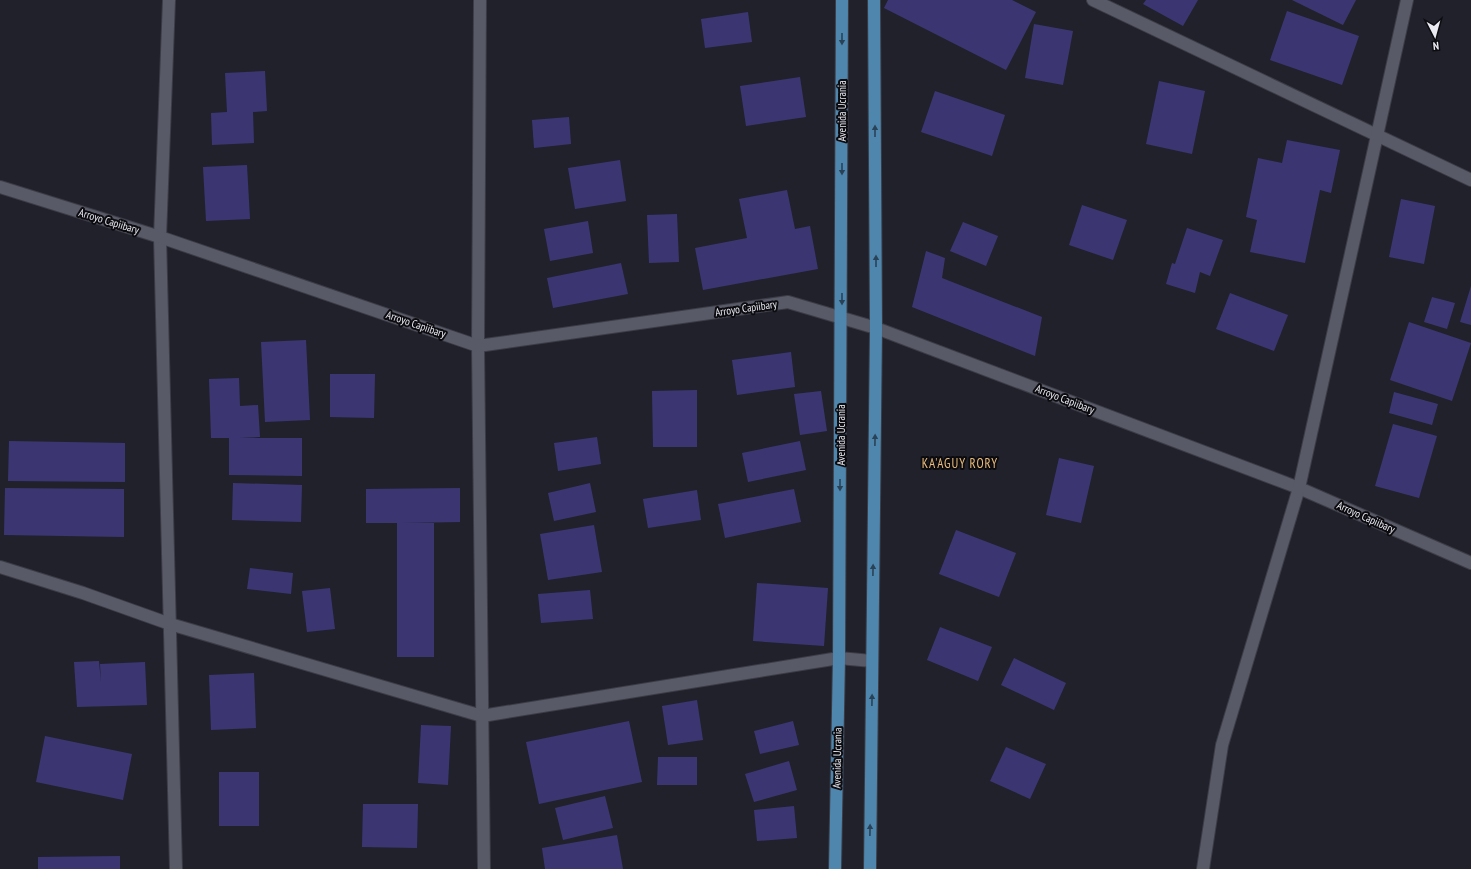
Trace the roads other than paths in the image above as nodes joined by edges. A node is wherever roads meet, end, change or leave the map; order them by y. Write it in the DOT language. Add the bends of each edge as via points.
graph roads {
  1 [pos="169,0"];
  2 [pos="480,0"];
  3 [pos="842,0"];
  4 [pos="874,0"];
  5 [pos="1093,0"];
  6 [pos="1407,0"];
  7 [pos="1377,136"];
  8 [pos="1471,180"];
  9 [pos="0,187"];
  10 [pos="160,237"];
  11 [pos="842,318"];
  12 [pos="876,328"];
  13 [pos="478,346"];
  14 [pos="1299,488"];
  15 [pos="1471,563"];
  16 [pos="0,567"];
  17 [pos="170,624"];
  18 [pos="839,658"];
  19 [pos="872,661"];
  20 [pos="482,716"];
  21 [pos="176,869"];
  22 [pos="484,869"];
  23 [pos="835,869"];
  24 [pos="870,869"];
  25 [pos="1203,869"];
  1 -- 10 [label="street"];
  2 -- 13 [label="street"];
  3 -- 11 [label="main road, Avenida Ucrania, one-way"];
  12 -- 4 [label="main road, one-way"];
  5 -- 7 [label="street"];
  6 -- 7 [label="street"];
  7 -- 8 [label="street"];
  7 -- 14 [label="street"];
  9 -- 10 [label="street, Arroyo Capiibary"];
  10 -- 13 [label="street, Arroyo Capiibary"];
  10 -- 17 [label="street"];
  11 -- 12 [label="street, Arroyo Capiibary"];
  11 -- 13 [label="street, Arroyo Capiibary" via="788,302"];
  11 -- 18 [label="main road, Avenida Ucrania, one-way"];
  12 -- 14 [label="street, Arroyo Capiibary"];
  19 -- 12 [label="main road, one-way"];
  13 -- 20 [label="street"];
  14 -- 15 [label="street, Arroyo Capiibary"];
  14 -- 25 [label="street" via="1222,745"];
  16 -- 17 [label="street"];
  17 -- 20 [label="street"];
  17 -- 21 [label="street"];
  18 -- 19 [label="street"];
  18 -- 20 [label="street"];
  18 -- 23 [label="main road, Avenida Ucrania"];
  24 -- 19 [label="main road, one-way"];
  20 -- 22 [label="street"];
}
